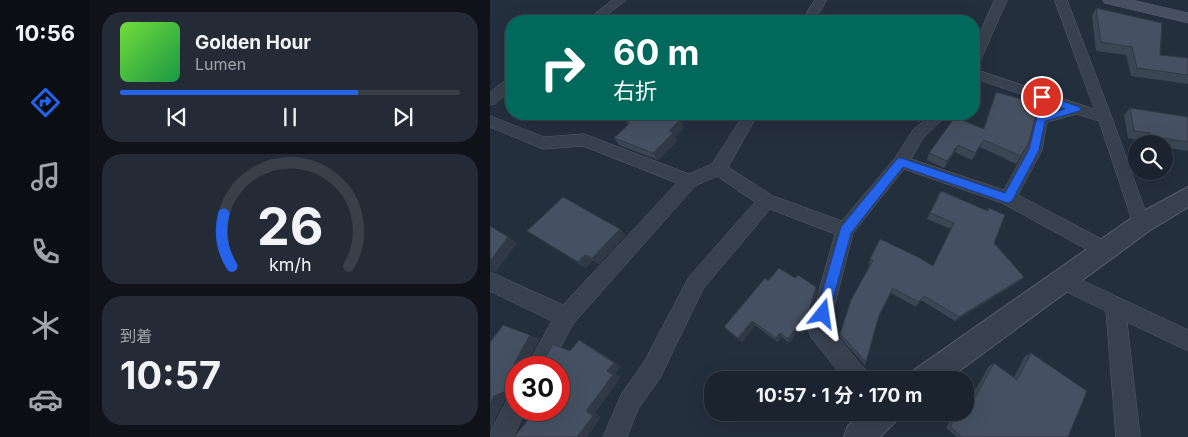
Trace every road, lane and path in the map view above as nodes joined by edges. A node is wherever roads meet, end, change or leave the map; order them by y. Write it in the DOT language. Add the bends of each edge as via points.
graph roads {
  1 [pos="620,0"];
  2 [pos="821,0"];
  3 [pos="1001,0"];
  4 [pos="1061,0"];
  5 [pos="1111,0"];
  6 [pos="1162,0"];
  7 [pos="1188,6"];
  8 [pos="600,15"];
  9 [pos="812,15"];
  10 [pos="1188,18"];
  11 [pos="980,46"];
  12 [pos="980,74"];
  13 [pos="505,88"];
  14 [pos="490,100"];
  15 [pos="1076,109"];
  16 [pos="1105,118"];
  17 [pos="747,120"];
  18 [pos="934,120"];
  19 [pos="490,121"];
  20 [pos="901,162"];
  21 [pos="718,169"];
  22 [pos="690,181"];
  23 [pos="1188,196"];
  24 [pos="1008,198"];
  25 [pos="767,201"];
  26 [pos="1141,224"];
  27 [pos="845,230"];
  28 [pos="1105,250"];
  29 [pos="1062,280"];
  30 [pos="490,281"];
  31 [pos="1115,306"];
  32 [pos="566,317"];
  33 [pos="1188,341"];
  34 [pos="544,356"];
  35 [pos="852,371"];
  36 [pos="936,371"];
  37 [pos="508,421"];
  38 [pos="876,421"];
  39 [pos="862,436"];
  40 [pos="500,437"];
  41 [pos="615,437"];
  42 [pos="1128,437"];
  1 -- 8 [label="street"];
  2 -- 9 [label="street"];
  3 -- 11 [label="street"];
  4 -- 16 [label="street"];
  5 -- 10 [label="main road"];
  6 -- 7 [label="main road"];
  12 -- 15 [label="street"];
  13 -- 14 [label="street"];
  15 -- 16 [label="street"];
  15 -- 24 [label="street" via="1040,119 1034,150"];
  16 -- 26 [label="street"];
  17 -- 21 [label="street"];
  18 -- 20 [label="street" via="918,134"];
  19 -- 22 [label="street" via="543,143 584,140"];
  20 -- 24 [label="street"];
  20 -- 27 [label="street"];
  21 -- 22 [label="street"];
  21 -- 25 [label="street"];
  22 -- 32 [label="street"];
  23 -- 26 [label="street"];
  24 -- 28 [label="street"];
  25 -- 27 [label="street"];
  25 -- 41 [label="street" via="696,282 652,370 630,401"];
  26 -- 28 [label="street"];
  27 -- 35 [label="street" via="818,330"];
  28 -- 29 [label="street"];
  29 -- 31 [label="street"];
  29 -- 36 [label="street"];
  30 -- 32 [label="street"];
  31 -- 33 [label="street"];
  31 -- 42 [label="street"];
  32 -- 34 [label="street"];
  37 -- 40 [label="street"];
  38 -- 39 [label="street"];
}
